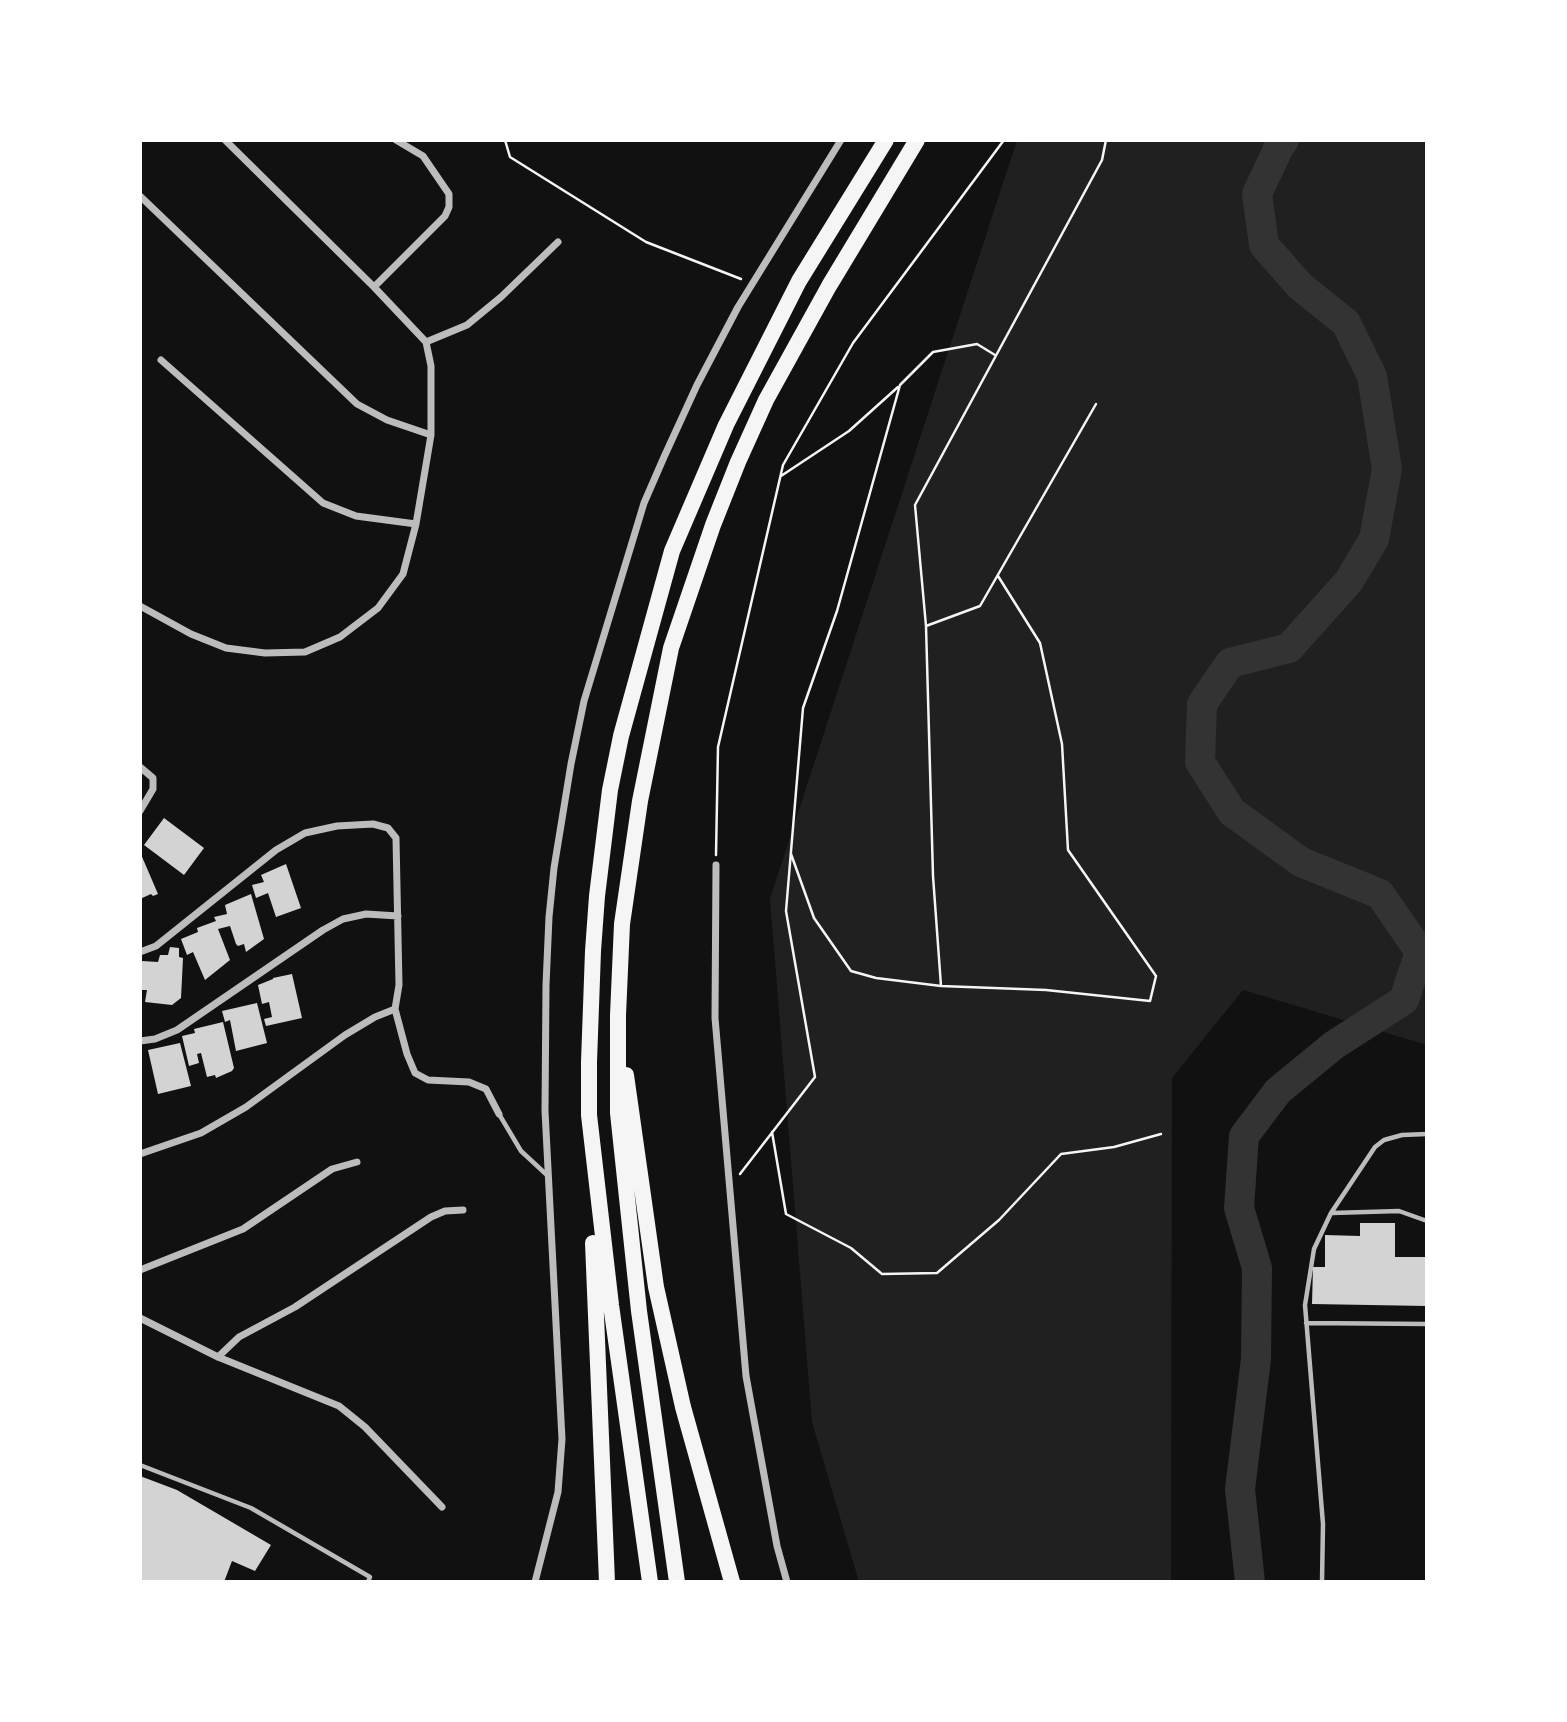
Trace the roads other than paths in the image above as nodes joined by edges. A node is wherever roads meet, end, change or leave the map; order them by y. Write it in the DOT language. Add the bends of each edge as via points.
graph roads {
  1 [pos="225,140"];
  2 [pos="396,140"];
  3 [pos="841,140"];
  4 [pos="886,140"];
  5 [pos="917,140"];
  6 [pos="140,196"];
  7 [pos="558,243"];
  8 [pos="374,287"];
  9 [pos="426,342"];
  10 [pos="161,360"];
  11 [pos="431,435"];
  12 [pos="416,524"];
  13 [pos="140,606"];
  14 [pos="140,767"];
  15 [pos="140,811"];
  16 [pos="716,864"];
  17 [pos="398,915"];
  18 [pos="140,952"];
  19 [pos="395,1009"];
  20 [pos="618,1015"];
  21 [pos="140,1041"];
  22 [pos="499,1114"];
  23 [pos="589,1115"];
  24 [pos="1427,1134"];
  25 [pos="140,1147"];
  26 [pos="151,1150"];
  27 [pos="140,1154"];
  28 [pos="357,1162"];
  29 [pos="549,1177"];
  30 [pos="463,1210"];
  31 [pos="1331,1213"];
  32 [pos="1427,1221"];
  33 [pos="140,1270"];
  34 [pos="140,1318"];
  35 [pos="1306,1323"];
  36 [pos="1427,1324"];
  37 [pos="218,1357"];
  38 [pos="140,1465"];
  39 [pos="442,1507"];
  40 [pos="368,1582"];
  41 [pos="535,1582"];
  42 [pos="607,1582"];
  43 [pos="650,1582"];
  44 [pos="677,1582"];
  45 [pos="732,1582"];
  46 [pos="787,1582"];
  47 [pos="1322,1582"];
  1 -- 8 [label="street"];
  2 -- 8 [label="street" via="423,156 449,194 449,206 445,216"];
  3 -- 29 [label="street" via="753,283 697,386 644,503 584,701 549,917 545,1111"];
  4 -- 23 [label="highway" via="799,281 757,362 673,551 610,790 594,938"];
  5 -- 20 [label="highway" via="766,400 691,586 671,648 640,801 622,924"];
  6 -- 11 [label="street" via="357,404"];
  7 -- 9 [label="street" via="467,324"];
  8 -- 9 [label="street"];
  9 -- 11 [label="street" via="431,366"];
  10 -- 12 [label="street" via="323,503 356,516"];
  11 -- 12 [label="street"];
  12 -- 13 [label="street" via="402,574 378,608 340,637 305,652 226,648"];
  14 -- 15 [label="street" via="153,778 153,789"];
  16 -- 46 [label="street" via="715,1018 746,1376"];
  17 -- 18 [label="street" via="396,838 388,828 373,824 337,826 305,833 276,850 156,946"];
  17 -- 19 [label="street"];
  17 -- 21 [label="street" via="343,919 177,1030"];
  19 -- 22 [label="street" via="415,1073 428,1080 469,1082 486,1089"];
  19 -- 26 [label="street" via="345,1035 212,1127"];
  20 -- 44 [label="highway" via="623,1171"];
  20 -- 45 [label="highway" via="656,1287 683,1407"];
  22 -- 29 [label="lane" via="521,1151"];
  23 -- 42 [label="highway"];
  23 -- 43 [label="highway"];
  24 -- 31 [label="lane" via="1402,1135 1375,1147"];
  25 -- 26 [label="street"];
  26 -- 27 [label="street"];
  28 -- 33 [label="street" via="332,1170 243,1229"];
  29 -- 41 [label="street" via="562,1438 558,1492"];
  30 -- 37 [label="street" via="431,1217 295,1307 239,1337"];
  31 -- 32 [label="lane" via="1399,1211"];
  31 -- 35 [label="lane" via="1310,1266"];
  34 -- 37 [label="street"];
  35 -- 36 [label="lane"];
  35 -- 47 [label="lane" via="1322,1524"];
  37 -- 39 [label="street" via="339,1406"];
  38 -- 40 [label="lane" via="251,1508 370,1577"];
}
